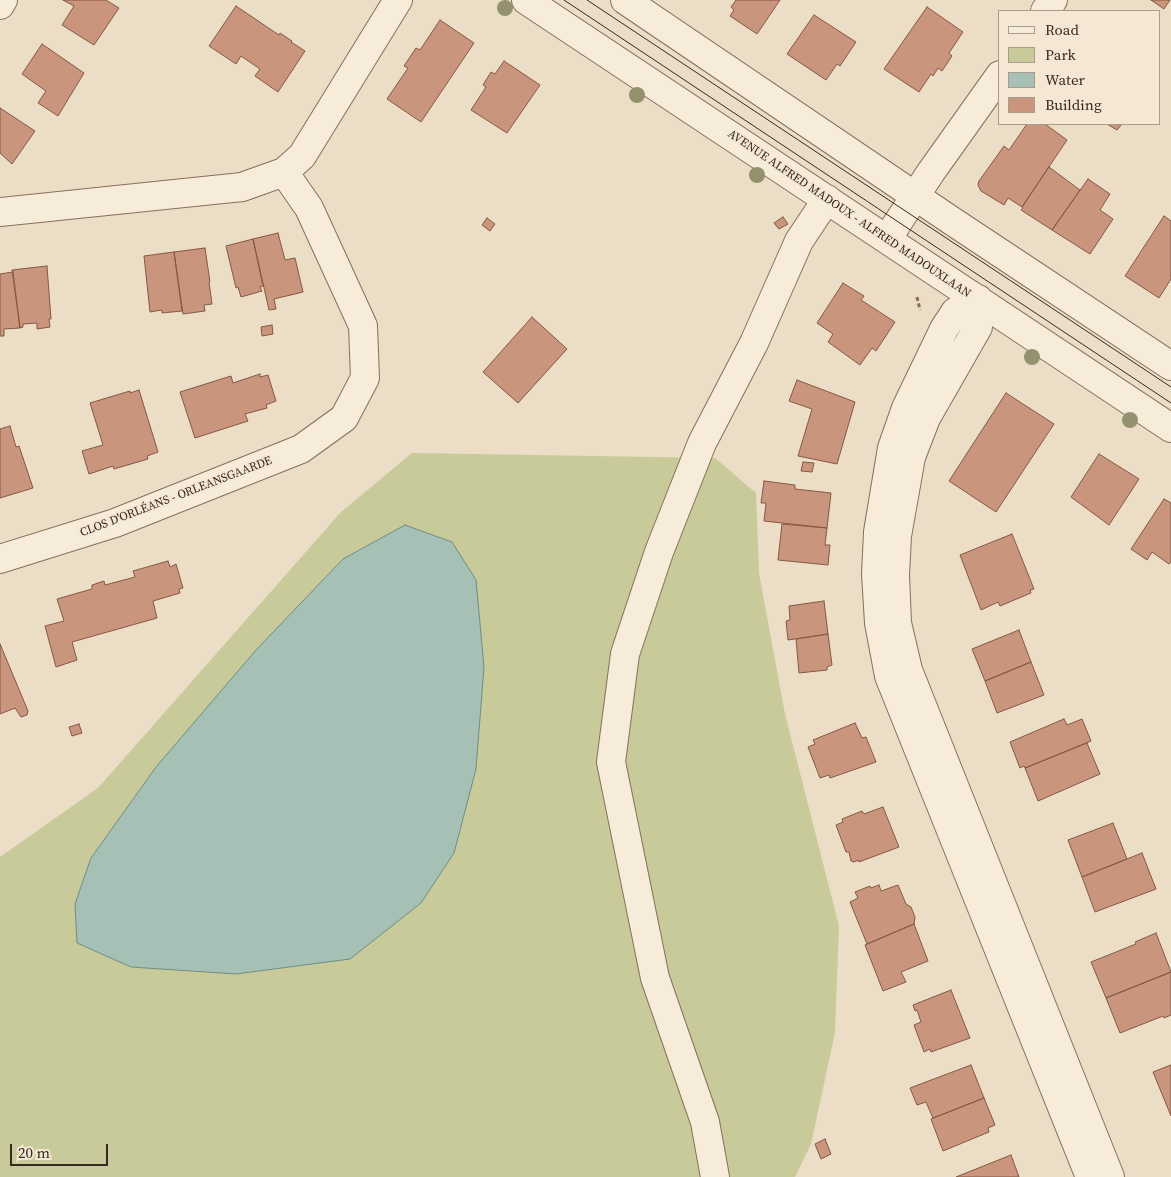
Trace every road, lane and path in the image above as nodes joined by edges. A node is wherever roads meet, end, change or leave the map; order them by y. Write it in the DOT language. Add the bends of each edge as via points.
graph roads {
  1 [pos="3,0"];
  2 [pos="398,0"];
  3 [pos="526,0"];
  4 [pos="625,0"];
  5 [pos="0,5"];
  6 [pos="998,78"];
  7 [pos="284,172"];
  8 [pos="915,196"];
  9 [pos="827,199"];
  10 [pos="0,212"];
  11 [pos="887,239"];
  12 [pos="978,300"];
  13 [pos="1171,366"];
  14 [pos="1171,428"];
  15 [pos="0,559"];
  16 [pos="715,1177"];
  17 [pos="1090,1177"];
  18 [pos="1110,1177"];
  1 -- 5 [label="street"];
  2 -- 7 [label="street" via="302,156"];
  3 -- 9 [label="street, AVENUE ALFRED MADOUX - ALFRED MADOUXLAAN"];
  4 -- 8 [label="street"];
  6 -- 8 [label="street"];
  7 -- 10 [label="street" via="242,187"];
  7 -- 15 [label="street, CLOS D'ORLÉANS - ORLEANSGAARDE" via="310,208 363,326 365,378 344,418 301,449 115,523"];
  8 -- 11 [label="street"];
  8 -- 13 [label="street"];
  9 -- 11 [label="street, AVENUE ALFRED MADOUX - ALFRED MADOUXLAAN"];
  9 -- 16 [label="street" via="799,241 754,343 702,443 659,552 625,654 611,762 655,978 706,1122"];
  11 -- 12 [label="street, AVENUE ALFRED MADOUX - ALFRED MADOUXLAAN"];
  12 -- 14 [label="street, AVENUE ALFRED MADOUX - ALFRED MADOUXLAAN"];
  12 -- 17 [label="street" via="955,312 944,329 906,408 892,448 878,532 879,623 889,676"];
  12 -- 18 [label="street" via="978,327 926,418 911,457 897,536 897,623 908,670"];
}
